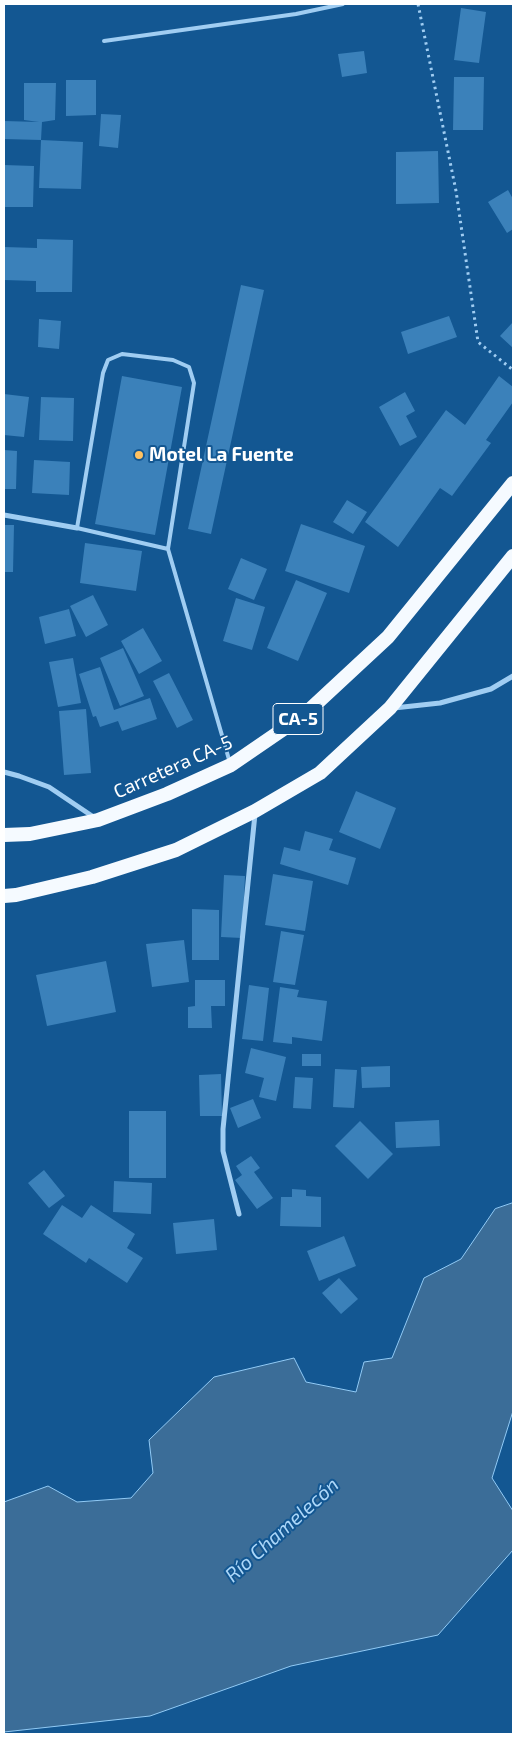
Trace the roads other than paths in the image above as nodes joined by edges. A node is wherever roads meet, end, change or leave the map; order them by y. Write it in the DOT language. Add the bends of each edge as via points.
graph roads {
  1 [pos="343,4"];
  2 [pos="104,41"];
  3 [pos="513,483"];
  4 [pos="4,515"];
  5 [pos="77,528"];
  6 [pos="168,549"];
  7 [pos="513,556"];
  8 [pos="513,676"];
  9 [pos="390,708"];
  10 [pos="230,765"];
  11 [pos="4,772"];
  12 [pos="255,811"];
  13 [pos="98,820"];
  14 [pos="4,835"];
  15 [pos="4,896"];
  16 [pos="239,1214"];
  1 -- 2 [label="lane" via="296,14"];
  3 -- 10 [label="highway, Carretera CA-5 / CA-5" via="388,637 304,716"];
  4 -- 5 [label="street"];
  5 -- 6 [label="lane"];
  5 -- 6 [label="lane" via="108,360 122,354 173,360 189,367 194,383"];
  6 -- 10 [label="lane"];
  7 -- 9 [label="highway, CA-5"];
  8 -- 9 [label="street" via="491,689 440,703"];
  9 -- 12 [label="highway, CA-5" via="320,772"];
  10 -- 13 [label="highway, Carretera CA-5 / CA-5" via="167,794"];
  11 -- 13 [label="street" via="49,787"];
  12 -- 15 [label="highway, CA-5" via="176,850 92,877"];
  12 -- 16 [label="street" via="224,1129 224,1150"];
  13 -- 14 [label="highway, Carretera CA-5 / CA-5" via="30,834"];
}
